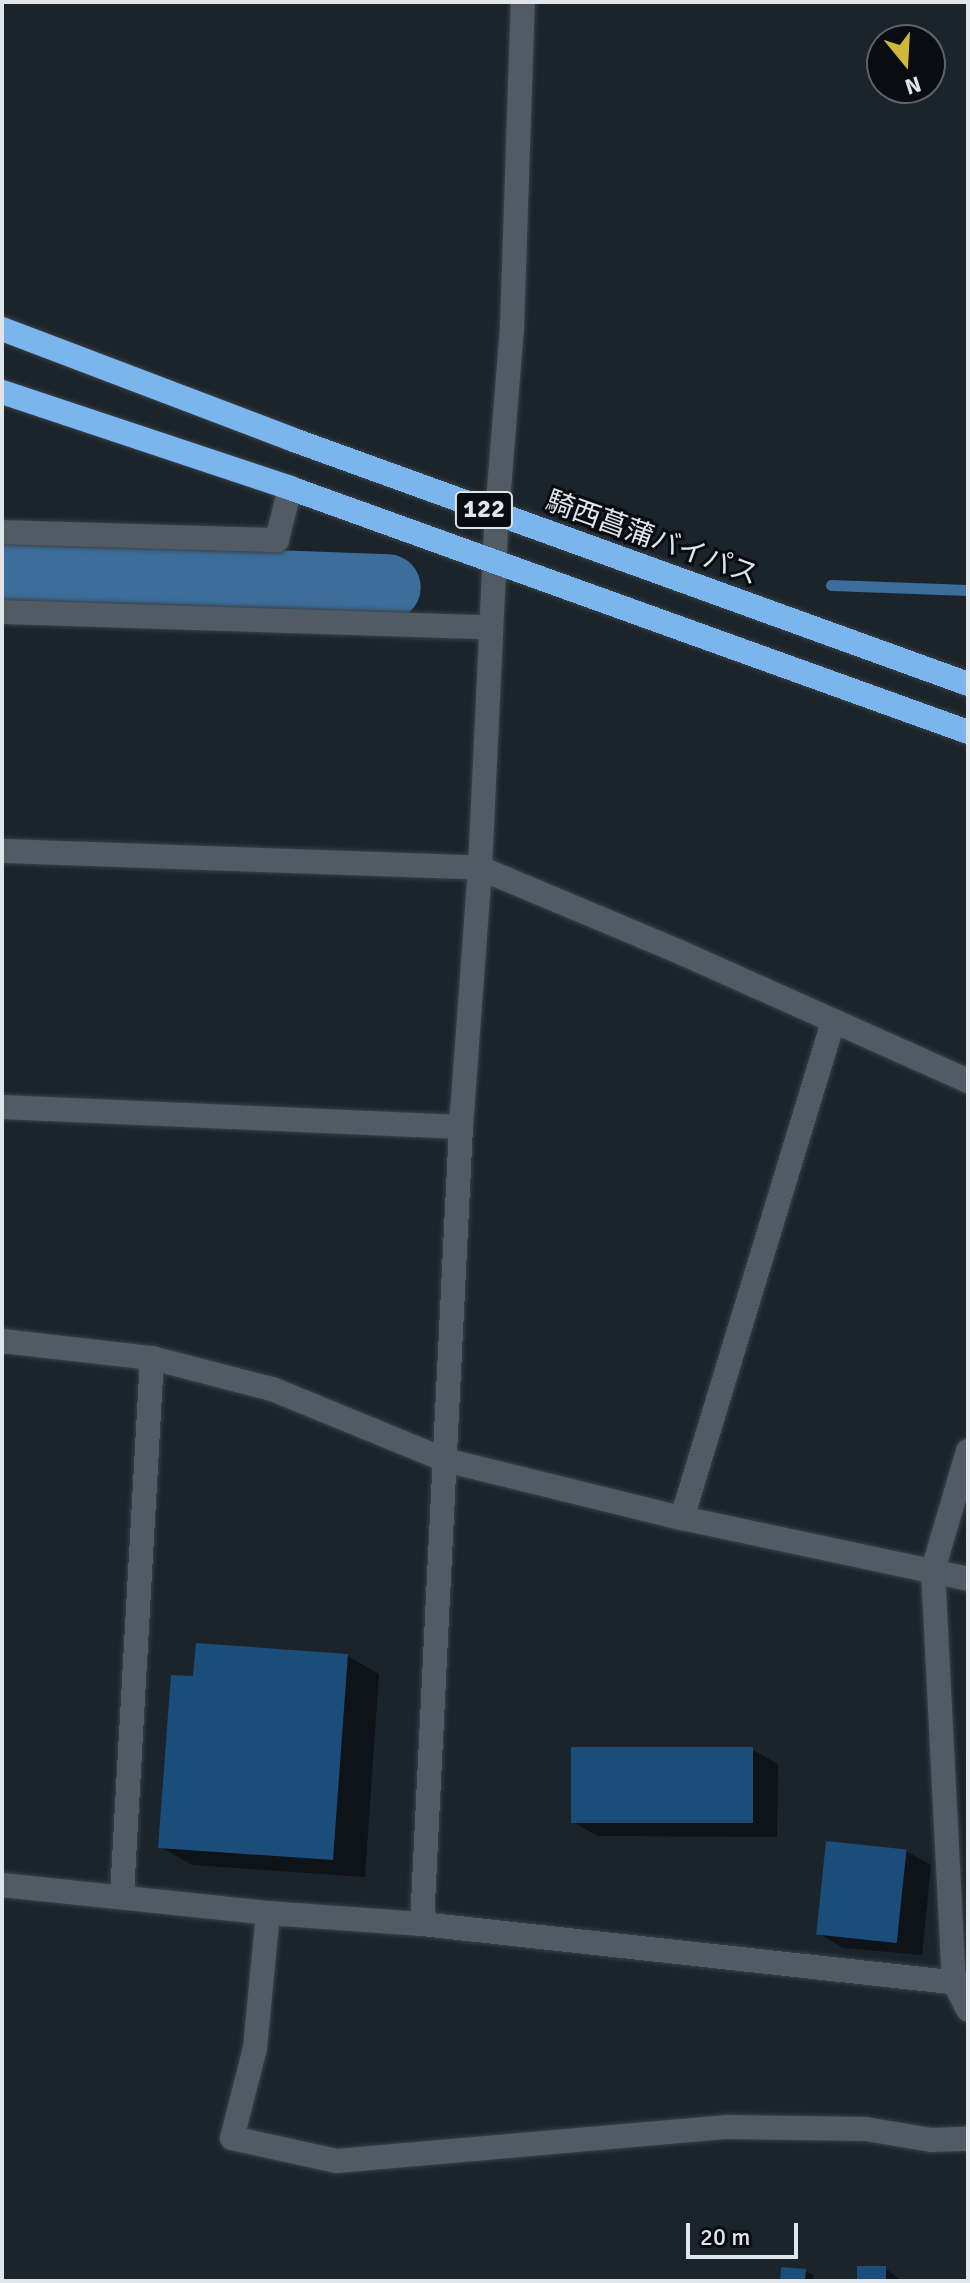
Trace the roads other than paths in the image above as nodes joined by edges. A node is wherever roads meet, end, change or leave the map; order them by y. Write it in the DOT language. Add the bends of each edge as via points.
graph roads {
  1 [pos="523,2"];
  2 [pos="2,329"];
  3 [pos="2,392"];
  4 [pos="290,488"];
  5 [pos="497,514"];
  6 [pos="2,532"];
  7 [pos="495,562"];
  8 [pos="2,612"];
  9 [pos="490,627"];
  10 [pos="968,684"];
  11 [pos="968,732"];
  12 [pos="2,851"];
  13 [pos="480,868"];
  14 [pos="833,1022"];
  15 [pos="968,1081"];
  16 [pos="2,1107"];
  17 [pos="461,1127"];
  18 [pos="2,1341"];
  19 [pos="152,1358"];
  20 [pos="968,1451"];
  21 [pos="445,1460"];
  22 [pos="682,1518"];
  23 [pos="933,1570"];
  24 [pos="968,1579"];
  25 [pos="2,1885"];
  26 [pos="122,1895"];
  27 [pos="268,1913"];
  28 [pos="422,1924"];
  29 [pos="961,1983"];
  30 [pos="968,2010"];
  31 [pos="968,2139"];
  1 -- 5 [label="street" via="512,327"];
  2 -- 5 [label="highway, 騎西菖蒲バイパス / 122"];
  3 -- 4 [label="highway, 122"];
  4 -- 6 [label="street" via="277,540"];
  4 -- 7 [label="highway, 122"];
  5 -- 7 [label="street"];
  5 -- 10 [label="highway, 騎西菖蒲バイパス / 122"];
  7 -- 9 [label="street"];
  7 -- 11 [label="highway, 122"];
  8 -- 9 [label="street"];
  9 -- 13 [label="street"];
  12 -- 13 [label="street"];
  13 -- 14 [label="street"];
  13 -- 17 [label="street"];
  14 -- 15 [label="street"];
  14 -- 22 [label="street"];
  16 -- 17 [label="street"];
  17 -- 21 [label="street"];
  18 -- 19 [label="street"];
  19 -- 21 [label="street" via="272,1389"];
  19 -- 26 [label="street"];
  20 -- 23 [label="street"];
  21 -- 22 [label="street"];
  21 -- 28 [label="street"];
  22 -- 23 [label="street"];
  23 -- 24 [label="street"];
  23 -- 29 [label="street"];
  25 -- 26 [label="street"];
  26 -- 27 [label="street"];
  27 -- 28 [label="street"];
  27 -- 31 [label="street" via="255,2048 232,2138 337,2161 728,2127 866,2129 931,2140"];
  28 -- 29 [label="street"];
  29 -- 30 [label="street"];
}
